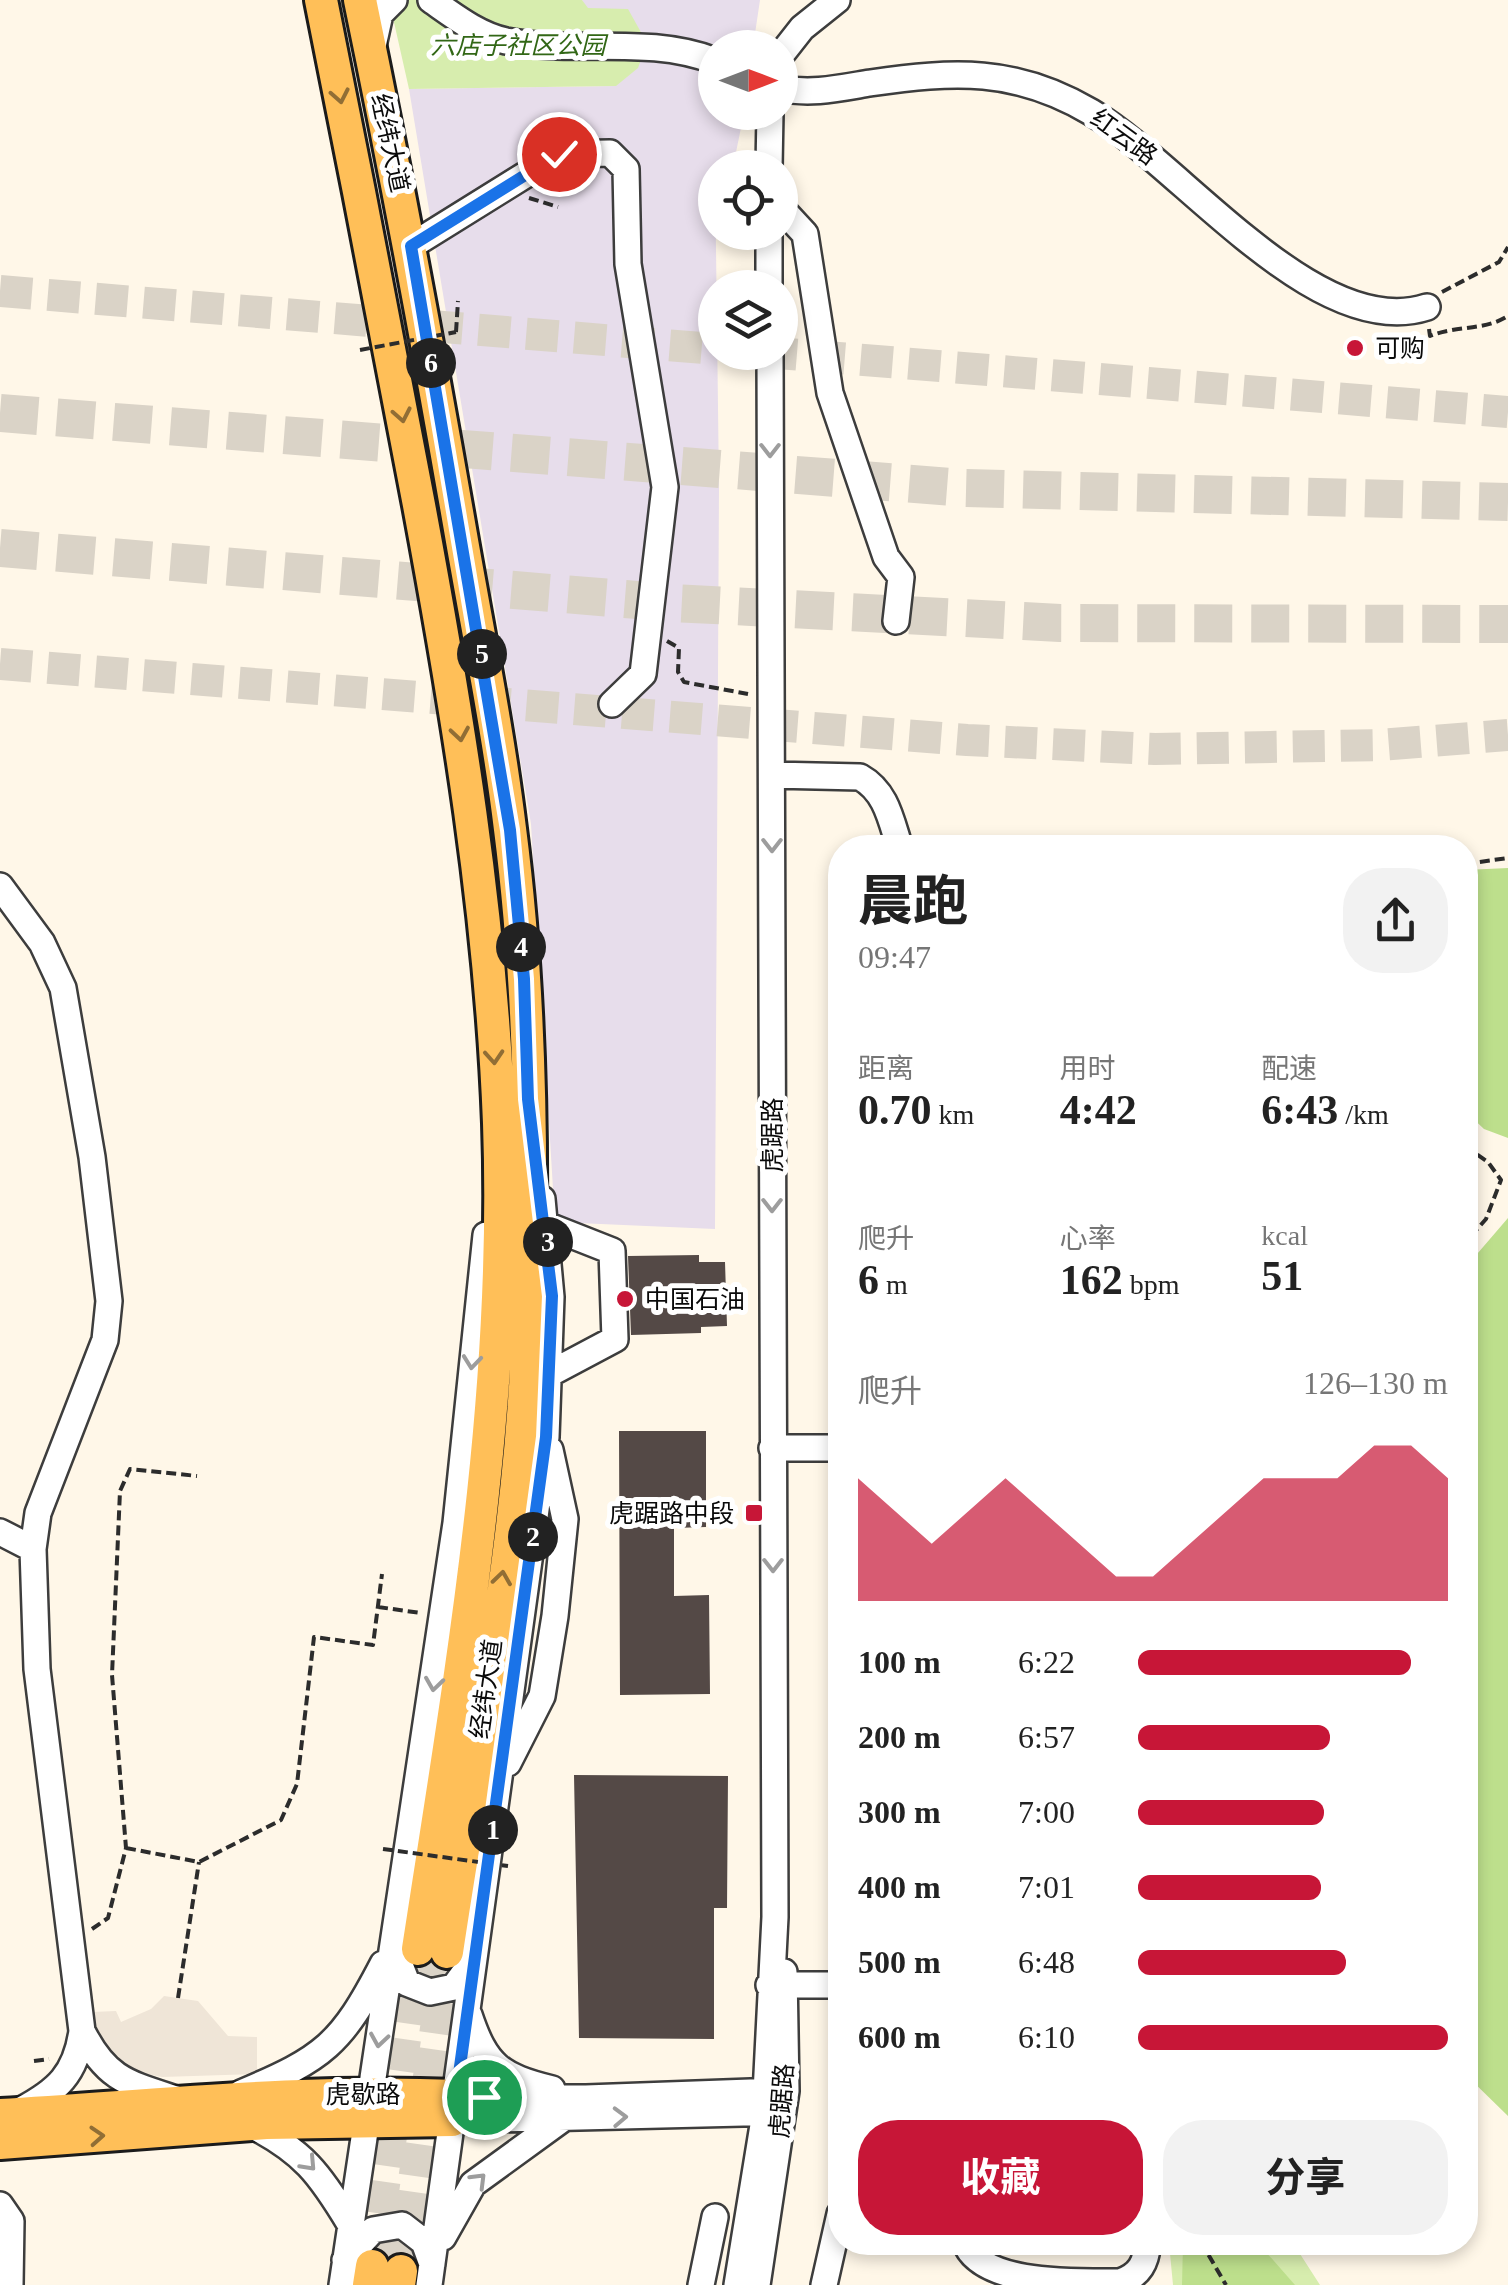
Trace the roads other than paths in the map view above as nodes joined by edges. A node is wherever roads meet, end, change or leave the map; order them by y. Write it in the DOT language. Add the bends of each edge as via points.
graph roads {
  1 [pos="321,0"];
  2 [pos="360,0"];
  3 [pos="394,0"];
  4 [pos="430,0"];
  5 [pos="837,0"];
  6 [pos="798,33"];
  7 [pos="372,56"];
  8 [pos="698,57"];
  9 [pos="798,90"];
  10 [pos="798,226"];
  11 [pos="411,246"];
  12 [pos="1426,307"];
  13 [pos="770,370"];
  14 [pos="896,622"];
  15 [pos="612,704"];
  16 [pos="772,775"];
  17 [pos="896,835"];
  18 [pos="0,886"];
  19 [pos="528,1099"];
  20 [pos="546,1225"];
  21 [pos="551,1373"];
  22 [pos="772,1448"];
  23 [pos="828,1448"];
  24 [pos="0,1532"];
  25 [pos="34,1550"];
  26 [pos="433,1951"];
  27 [pos="778,1985"];
  28 [pos="828,1986"];
  29 [pos="468,2010"];
  30 [pos="82,2031"];
  31 [pos="586,2098"];
  32 [pos="186,2102"];
  33 [pos="776,2102"];
  34 [pos="368,2105"];
  35 [pos="454,2108"];
  36 [pos="241,2110"];
  37 [pos="561,2119"];
  38 [pos="4,2124"];
  39 [pos="0,2205"];
  40 [pos="716,2217"];
  41 [pos="350,2224"];
  42 [pos="831,2255"];
  43 [pos="972,2255"];
  44 [pos="1146,2255"];
  45 [pos="386,2275"];
  46 [pos="10,2285"];
  47 [pos="701,2285"];
  48 [pos="737,2285"];
  49 [pos="757,2285"];
  50 [pos="824,2285"];
  1 -- 26 [label="main road, 经纬大道, one-way" via="455,700 476,837 499,1126 495,1328 479,1555"];
  2 -- 7 [label="main road, 经纬大道"];
  3 -- 7 [label="street" via="380,14"];
  4 -- 8 [label="street" via="507,41"];
  5 -- 6 [label="street"];
  7 -- 11 [label="main road, 经纬大道"];
  9 -- 12 [label="street, 红云路" via="950,72 1019,80 1090,111 1131,140 1302,282 1366,308 1402,315"];
  10 -- 14 [label="street" via="805,234 830,392 886,558 901,578"];
  11 -- 15 [label="street" via="559,154 610,153 626,168 628,264 665,486 643,674"];
  11 -- 19 [label="main road, 经纬大道" via="510,830"];
  13 -- 16 [label="street, 虎踞路, one-way"];
  16 -- 17 [label="street" via="860,778 881,793"];
  16 -- 22 [label="street, 虎踞路, one-way"];
  18 -- 25 [label="street" via="42,943 63,988 109,1300 105,1340 38,1513"];
  19 -- 20 [label="street"];
  26 -- 19 [label="main road, 经纬大道, one-way" via="506,1556 528,1325"];
  20 -- 21 [label="street"];
  20 -- 21 [label="street" via="612,1252 615,1339"];
  21 -- 26 [label="street" via="501,1776"];
  22 -- 23 [label="street"];
  22 -- 27 [label="street, 虎踞路, one-way"];
  24 -- 25 [label="street"];
  25 -- 30 [label="street" via="37,1668"];
  26 -- 29 [label="street"];
  26 -- 34 [label="street, one-way"];
  26 -- 36 [label="street" via="358,2012 329,2049"];
  27 -- 28 [label="street"];
  27 -- 33 [label="street, 虎踞路"];
  29 -- 31 [label="street" via="481,2050 494,2066 524,2082"];
  29 -- 35 [label="street"];
  30 -- 32 [label="street" via="122,2082"];
  30 -- 38 [label="street" via="66,2079"];
  31 -- 33 [label="street, 虎歇路"];
  31 -- 35 [label="street, 虎歇路"];
  32 -- 36 [label="main road, 虎歇路"];
  32 -- 38 [label="main road, 虎歇路"];
  37 -- 33 [label="street, 虎歇路, one-way"];
  33 -- 48 [label="street, 虎踞路"];
  33 -- 49 [label="street, 虎踞路"];
  34 -- 35 [label="main road, 虎歇路"];
  34 -- 36 [label="main road, 虎歇路"];
  34 -- 41 [label="street"];
  35 -- 37 [label="street, 虎歇路"];
  35 -- 45 [label="street"];
  38 -- 36 [label="main road, 虎歇路, one-way"];
  36 -- 41 [label="street, one-way" via="320,2174"];
  45 -- 37 [label="street, one-way" via="448,2224 473,2184"];
  39 -- 46 [label="street" via="11,2220"];
  40 -- 47 [label="street"];
  41 -- 45 [label="street"];
  42 -- 50 [label="street"];
  43 -- 44 [label="street" via="989,2278 1007,2282 1120,2282 1134,2277"];
}
